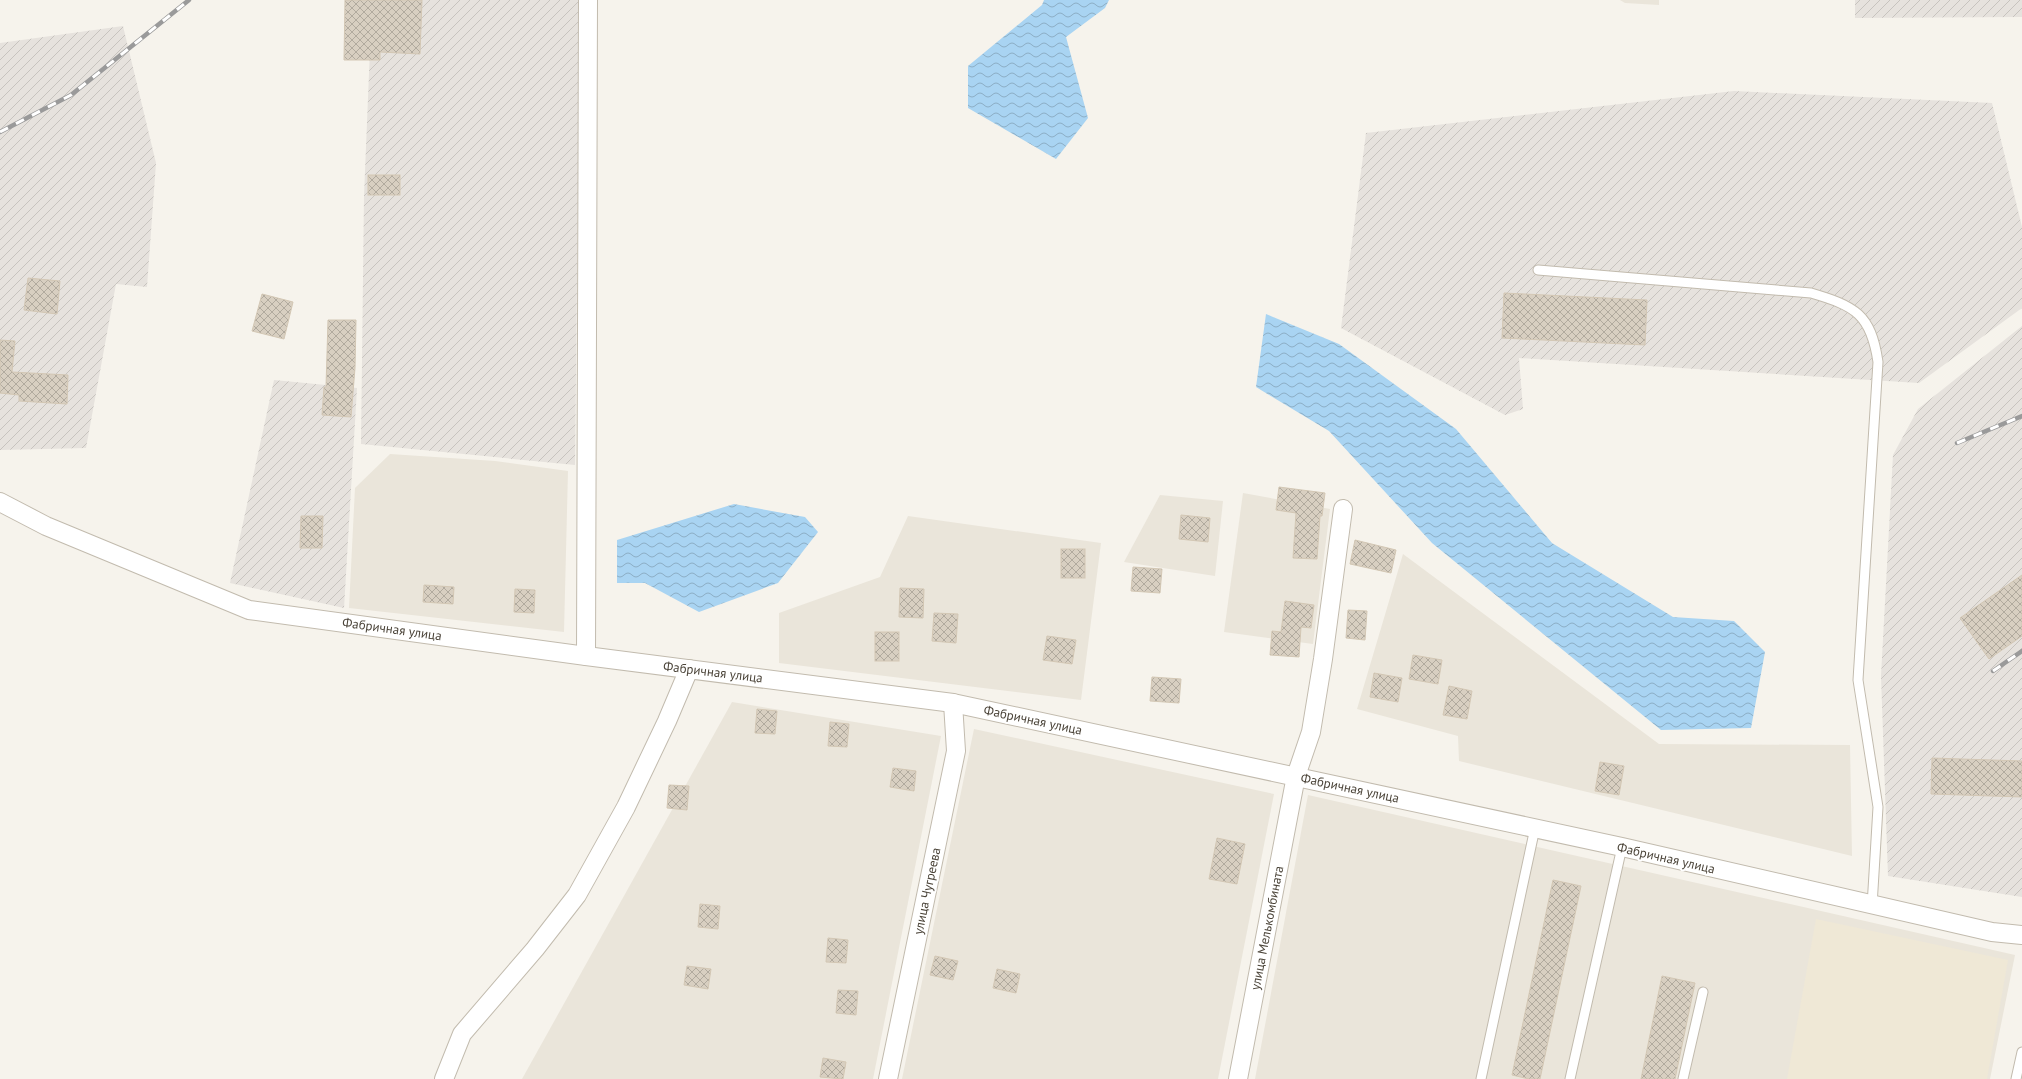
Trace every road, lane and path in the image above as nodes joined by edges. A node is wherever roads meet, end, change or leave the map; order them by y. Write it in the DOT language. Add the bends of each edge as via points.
graph roads {
  1 [pos="588,0"];
  2 [pos="1538,270"];
  3 [pos="0,502"];
  4 [pos="1343,509"];
  5 [pos="586,656"];
  6 [pos="689,669"];
  7 [pos="953,703"];
  8 [pos="1296,776"];
  9 [pos="1536,828"];
  10 [pos="1622,847"];
  11 [pos="1872,906"];
  12 [pos="2022,935"];
  13 [pos="1703,992"];
  14 [pos="2022,1052"];
  15 [pos="444,1079"];
  16 [pos="888,1079"];
  17 [pos="1238,1079"];
  18 [pos="1481,1079"];
  19 [pos="1570,1079"];
  20 [pos="1683,1079"];
  21 [pos="2016,1079"];
  1 -- 5 [label="street"];
  2 -- 11 [label="lane" via="1811,293 1840,301 1856,311 1869,326 1875,340 1878,362 1858,680 1878,807"];
  3 -- 5 [label="street, Фабричная улица" via="46,526 249,610"];
  4 -- 8 [label="street, улица Мелькомбината" via="1311,732"];
  5 -- 6 [label="street, Фабричная улица"];
  6 -- 7 [label="street, Фабричная улица"];
  6 -- 15 [label="street" via="626,807 576,895 535,949 462,1034"];
  7 -- 8 [label="street, Фабричная улица"];
  7 -- 16 [label="street, улица Чугреева" via="956,751"];
  8 -- 9 [label="street, Фабричная улица"];
  8 -- 17 [label="street, улица Мелькомбината"];
  9 -- 10 [label="street, Фабричная улица"];
  9 -- 18 [label="lane"];
  10 -- 11 [label="street, Фабричная улица"];
  10 -- 19 [label="lane"];
  11 -- 12 [label="street, Фабричная улица" via="1992,932"];
  13 -- 20 [label="lane"];
  14 -- 21 [label="lane"];
}
